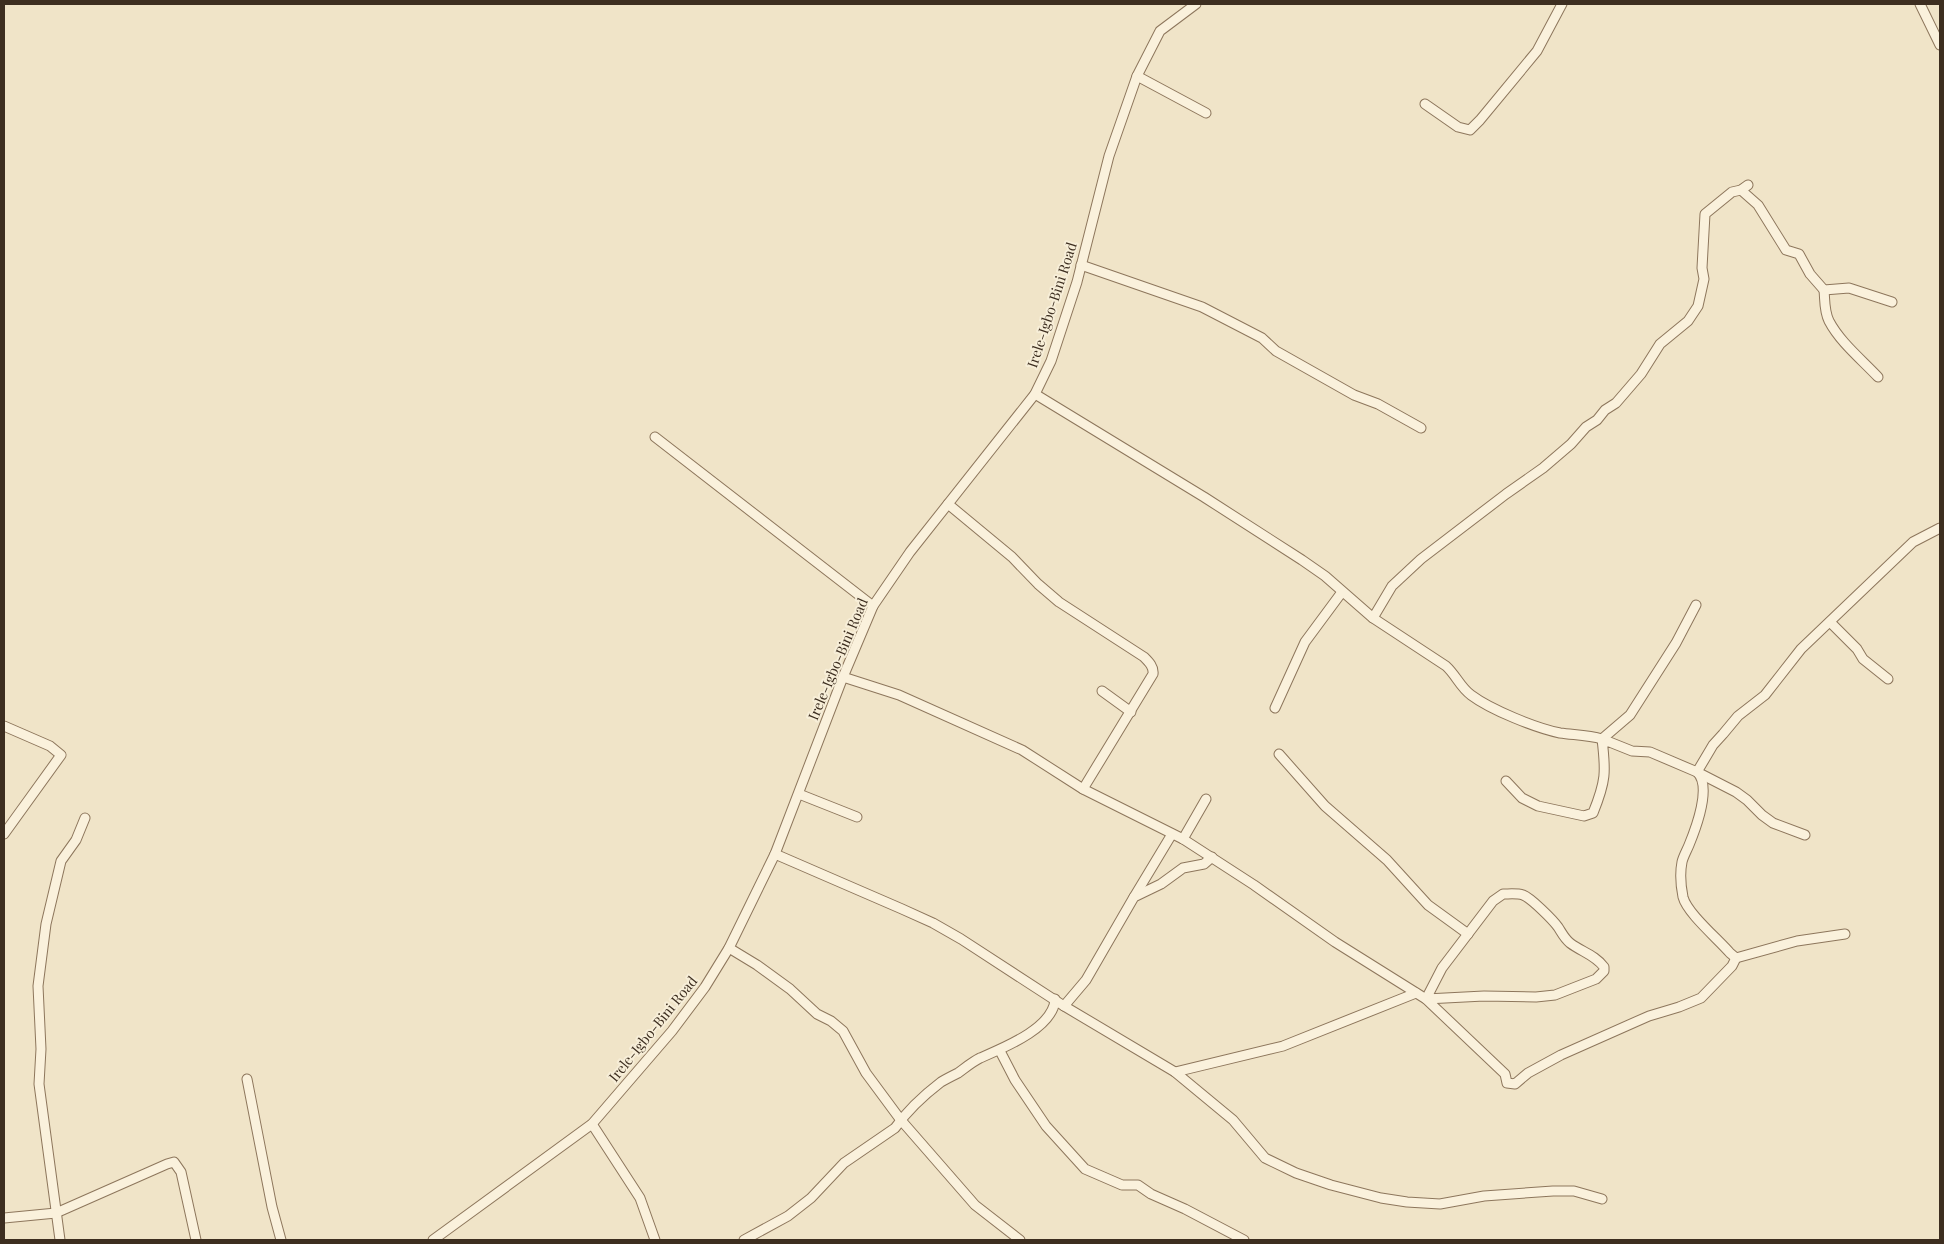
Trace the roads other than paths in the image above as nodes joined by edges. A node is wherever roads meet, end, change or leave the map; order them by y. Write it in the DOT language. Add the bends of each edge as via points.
graph roads {
  1 [pos="1196,4"];
  2 [pos="1562,4"];
  3 [pos="1920,4"];
  4 [pos="1940,45"];
  5 [pos="1137,76"];
  6 [pos="1425,104"];
  7 [pos="1206,113"];
  8 [pos="1082,265"];
  9 [pos="1824,290"];
  10 [pos="1892,302"];
  11 [pos="1878,377"];
  12 [pos="1035,394"];
  13 [pos="1421,428"];
  14 [pos="656,437"];
  15 [pos="948,504"];
  16 [pos="1940,528"];
  17 [pos="1342,592"];
  18 [pos="1696,605"];
  19 [pos="873,606"];
  20 [pos="1373,618"];
  21 [pos="1830,622"];
  22 [pos="843,677"];
  23 [pos="1888,679"];
  24 [pos="1102,691"];
  25 [pos="1275,708"];
  26 [pos="1131,712"];
  27 [pos="4,726"];
  28 [pos="1602,739"];
  29 [pos="1279,754"];
  30 [pos="1698,772"];
  31 [pos="1506,781"];
  32 [pos="1084,789"];
  33 [pos="799,794"];
  34 [pos="1206,799"];
  35 [pos="857,817"];
  36 [pos="85,818"];
  37 [pos="4,834"];
  38 [pos="1172,834"];
  39 [pos="1805,835"];
  40 [pos="1183,839"];
  41 [pos="775,854"];
  42 [pos="1212,858"];
  43 [pos="1134,897"];
  44 [pos="1468,934"];
  45 [pos="1845,934"];
  46 [pos="729,948"];
  47 [pos="1736,958"];
  48 [pos="1416,993"];
  49 [pos="1055,999"];
  50 [pos="1426,1000"];
  51 [pos="1064,1006"];
  52 [pos="1000,1051"];
  53 [pos="1175,1072"];
  54 [pos="247,1079"];
  55 [pos="900,1119"];
  56 [pos="592,1124"];
  57 [pos="1602,1199"];
  58 [pos="56,1213"];
  59 [pos="4,1218"];
  60 [pos="60,1240"];
  61 [pos="196,1240"];
  62 [pos="281,1240"];
  63 [pos="433,1240"];
  64 [pos="655,1240"];
  65 [pos="744,1240"];
  66 [pos="1020,1240"];
  67 [pos="1244,1240"];
  1 -- 5 [label="street, Irele-Igbo-Bini Road" via="1160,31"];
  2 -- 6 [label="street" via="1536,51 1470,130 1458,127"];
  3 -- 4 [label="street"];
  5 -- 7 [label="street"];
  5 -- 8 [label="street, Irele-Igbo-Bini Road" via="1109,156"];
  8 -- 12 [label="street, Irele-Igbo-Bini Road" via="1051,362"];
  8 -- 13 [label="street" via="1202,307 1262,338 1276,351 1354,395 1378,404"];
  9 -- 10 [label="street" via="1849,288"];
  9 -- 11 [label="street" via="1828,320"];
  9 -- 20 [label="street" via="1799,254 1786,250 1745,188 1732,192 1704,214 1704,278 1698,306 1688,321 1660,344 1641,374 1616,403 1543,468 1421,560 1392,586"];
  12 -- 15 [label="street, Irele-Igbo-Bini Road"];
  12 -- 17 [label="street" via="1294,554"];
  14 -- 19 [label="street"];
  15 -- 19 [label="street, Irele-Igbo-Bini Road"];
  15 -- 26 [label="street" via="1012,557 1059,602 1144,657 1154,674"];
  16 -- 21 [label="street" via="1913,542"];
  17 -- 20 [label="street"];
  17 -- 25 [label="street" via="1305,642"];
  18 -- 28 [label="street" via="1630,715"];
  19 -- 22 [label="street, Irele-Igbo-Bini Road"];
  20 -- 28 [label="street" via="1446,666 1471,695 1498,711 1560,733"];
  21 -- 23 [label="street" via="1864,659"];
  21 -- 30 [label="street" via="1796,655 1765,695 1738,716 1722,734"];
  22 -- 32 [label="street" via="900,695 1022,750"];
  22 -- 33 [label="street, Irele-Igbo-Bini Road"];
  24 -- 26 [label="street"];
  26 -- 32 [label="street"];
  27 -- 37 [label="street" via="50,746 61,755"];
  28 -- 30 [label="street" via="1632,751 1650,752"];
  28 -- 31 [label="street" via="1606,771 1603,788 1593,812 1584,816 1538,806 1522,798"];
  29 -- 44 [label="street" via="1325,806 1387,860 1428,905"];
  30 -- 39 [label="street" via="1736,792 1773,823"];
  30 -- 47 [label="street" via="1702,776 1703,795 1682,861 1684,898 1696,917"];
  32 -- 38 [label="street"];
  33 -- 35 [label="street"];
  33 -- 41 [label="street, Irele-Igbo-Bini Road"];
  34 -- 40 [label="street"];
  36 -- 58 [label="street" via="76,840 61,861 46,924 38,986 39,1084"];
  38 -- 40 [label="street"];
  38 -- 43 [label="street"];
  40 -- 42 [label="street"];
  41 -- 46 [label="street, Irele-Igbo-Bini Road"];
  41 -- 49 [label="street" via="933,923"];
  42 -- 43 [label="street" via="1204,864 1183,868"];
  42 -- 48 [label="street"];
  43 -- 51 [label="street" via="1086,980"];
  44 -- 50 [label="street" via="1442,968"];
  44 -- 50 [label="street" via="1497,897 1503,894 1524,895 1570,943 1598,959 1604,971 1596,979 1555,995"];
  45 -- 47 [label="street" via="1797,941"];
  46 -- 55 [label="street" via="790,989 817,1014 843,1031 866,1073"];
  46 -- 56 [label="street, Irele-Igbo-Bini Road" via="672,1031"];
  47 -- 50 [label="street" via="1702,998 1649,1016 1561,1055 1515,1084 1507,1083 1505,1074"];
  48 -- 50 [label="street"];
  48 -- 53 [label="street" via="1283,1046"];
  49 -- 51 [label="street"];
  49 -- 52 [label="street" via="1055,1006 1045,1022"];
  51 -- 53 [label="street"];
  52 -- 55 [label="street" via="979,1059 942,1081"];
  52 -- 67 [label="street" via="1046,1126 1085,1169 1122,1185 1138,1185"];
  53 -- 57 [label="street" via="1233,1120 1265,1158 1331,1185 1381,1198 1440,1204 1552,1190 1574,1191"];
  54 -- 62 [label="street"];
  55 -- 65 [label="street" via="895,1128 844,1163 788,1216"];
  55 -- 66 [label="street" via="975,1205"];
  56 -- 63 [label="street, Irele-Igbo-Bini Road"];
  56 -- 64 [label="street" via="640,1198"];
  58 -- 59 [label="street"];
  58 -- 60 [label="street"];
  58 -- 61 [label="street" via="174,1162 181,1172"];
}
